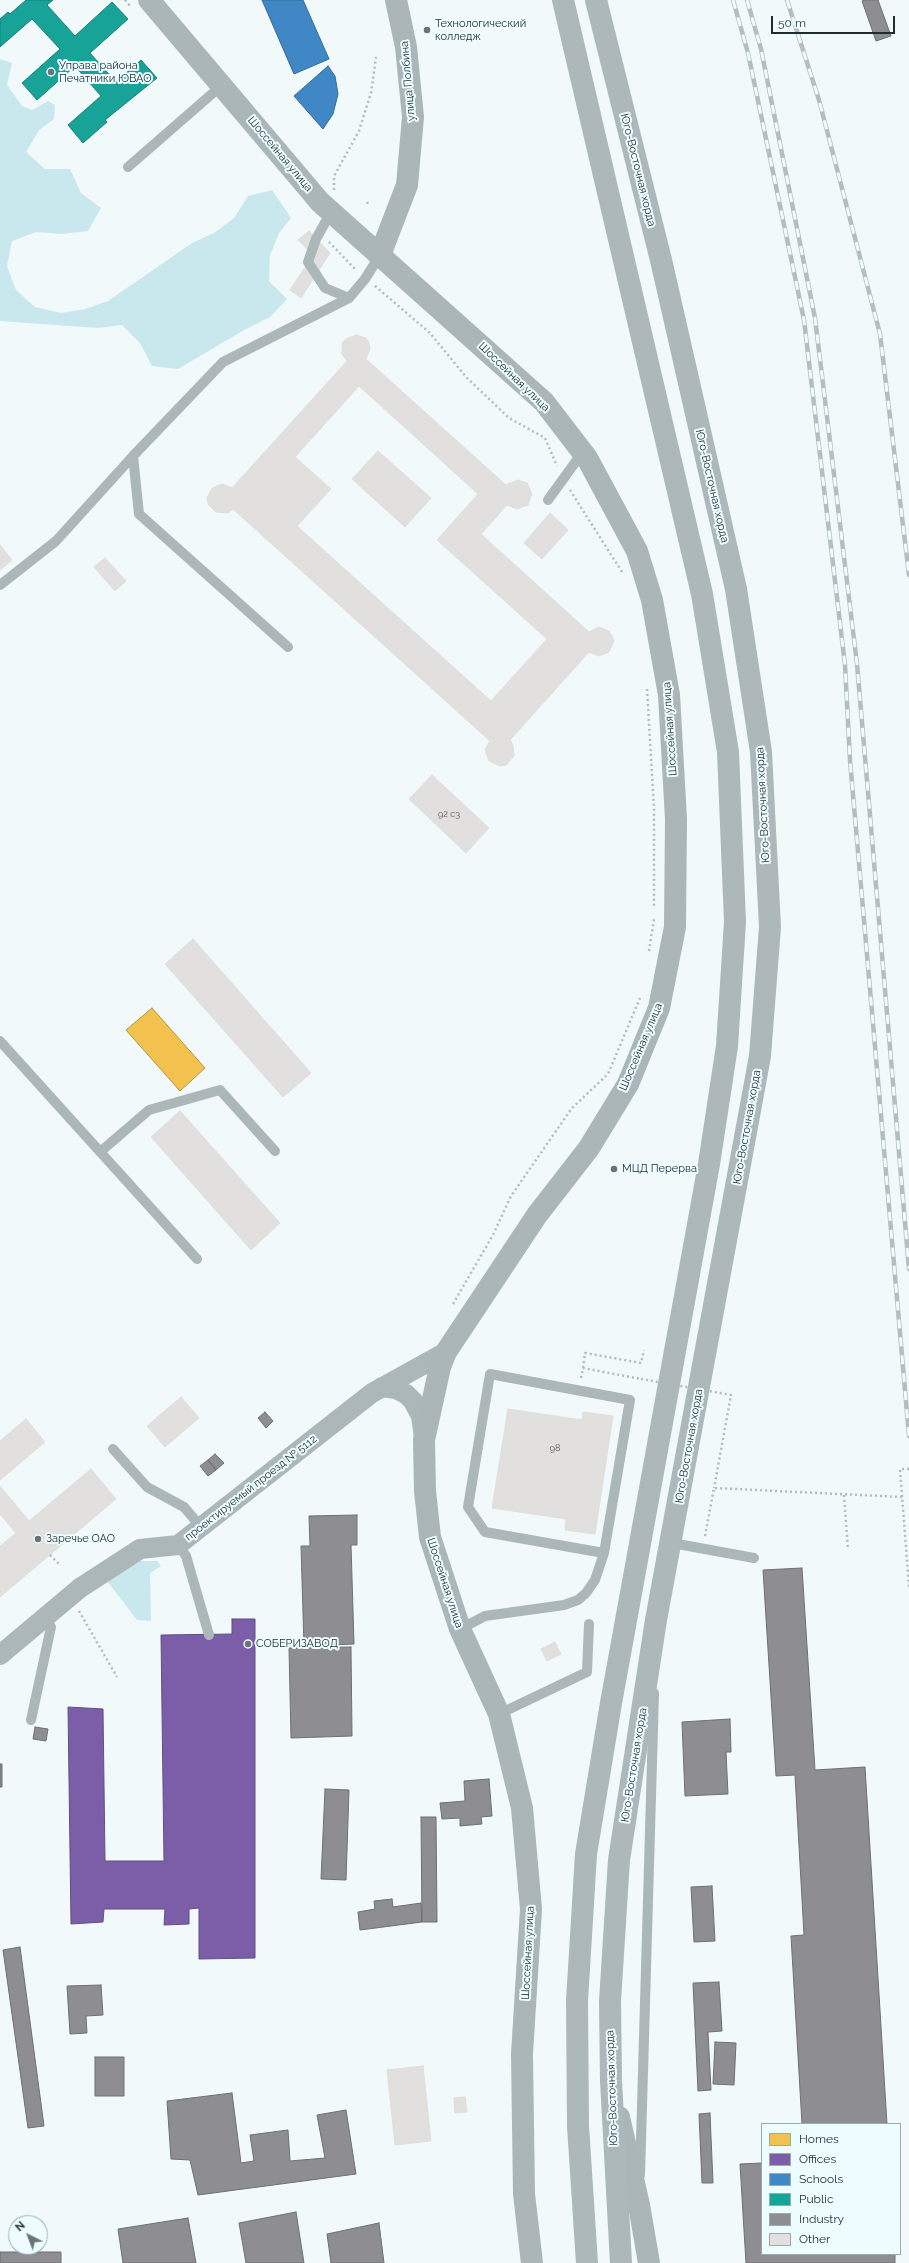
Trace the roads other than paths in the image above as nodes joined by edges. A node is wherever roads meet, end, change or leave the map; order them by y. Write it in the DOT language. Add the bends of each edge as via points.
graph roads {
  1 [pos="149,0"];
  2 [pos="396,0"];
  3 [pos="563,0"];
  4 [pos="596,0"];
  5 [pos="221,86"];
  6 [pos="128,167"];
  7 [pos="331,212"];
  8 [pos="380,255"];
  9 [pos="349,298"];
  10 [pos="582,453"];
  11 [pos="133,456"];
  12 [pos="548,500"];
  13 [pos="0,585"];
  14 [pos="288,647"];
  15 [pos="0,1040"];
  16 [pos="275,1150"];
  17 [pos="100,1152"];
  18 [pos="197,1259"];
  19 [pos="446,1352"];
  20 [pos="382,1387"];
  21 [pos="424,1440"];
  22 [pos="113,1449"];
  23 [pos="201,1527"];
  24 [pos="672,1543"];
  25 [pos="178,1544"];
  26 [pos="604,1553"];
  27 [pos="754,1558"];
  28 [pos="45,1617"];
  29 [pos="656,1620"];
  30 [pos="589,1624"];
  31 [pos="460,1629"];
  32 [pos="209,1635"];
  33 [pos="0,1655"];
  34 [pos="499,1714"];
  35 [pos="31,1720"];
  36 [pos="611,2081"];
  37 [pos="639,2205"];
  38 [pos="532,2263"];
  39 [pos="587,2263"];
  40 [pos="621,2263"];
  41 [pos="649,2263"];
  1 -- 5 [label="main road, Шоссейная улица"];
  2 -- 8 [label="main road, улица Полбина" via="406,47 412,123 407,185"];
  3 -- 39 [label="main road" via="702,594 728,752 736,922 726,1046 709,1164 586,1854 576,2001 578,2126"];
  4 -- 24 [label="main road, Юго-Восточная хорда" via="661,260 736,589 761,752 770,927 760,1056"];
  5 -- 6 [label="lane"];
  5 -- 7 [label="main road, Шоссейная улица"];
  7 -- 8 [label="main road, Шоссейная улица"];
  7 -- 9 [label="lane" via="316,239 308,262 326,288"];
  8 -- 9 [label="lane"];
  8 -- 10 [label="main road, Шоссейная улица" via="544,402"];
  9 -- 11 [label="lane" via="223,362"];
  10 -- 12 [label="lane"];
  10 -- 19 [label="main road, Шоссейная улица" via="619,514 637,551 652,600 669,694 676,820 675,927 659,1008 628,1084 589,1148 537,1215"];
  11 -- 13 [label="lane" via="56,541"];
  11 -- 14 [label="lane" via="139,514"];
  15 -- 17 [label="lane"];
  16 -- 17 [label="lane" via="220,1090 149,1110"];
  17 -- 18 [label="lane"];
  19 -- 20 [label="street, проектируемый проезд № 5112"];
  19 -- 21 [label="main road, Шоссейная улица"];
  20 -- 21 [label="street" via="396,1389 413,1401 421,1416"];
  20 -- 23 [label="street, проектируемый проезд № 5112"];
  21 -- 31 [label="main road, Шоссейная улица" via="424,1491 430,1537"];
  22 -- 23 [label="lane" via="147,1487 184,1507"];
  23 -- 25 [label="street, проектируемый проезд № 5112"];
  24 -- 27 [label="lane"];
  24 -- 29 [label="main road, Юго-Восточная хорда"];
  25 -- 28 [label="street, проектируемый проезд № 5112" via="140,1549 80,1588"];
  25 -- 32 [label="lane" via="186,1556"];
  26 -- 26 [label="lane" via="485,1532 468,1507 490,1374 630,1400"];
  26 -- 31 [label="lane" via="595,1580 578,1600 564,1605 485,1616"];
  28 -- 33 [label="street, проектируемый проезд № 5112"];
  28 -- 35 [label="lane" via="51,1627"];
  29 -- 36 [label="main road, Юго-Восточная хорда" via="619,1860 610,2001"];
  29 -- 37 [label="lane"];
  30 -- 34 [label="lane" via="588,1672"];
  31 -- 34 [label="main road, Шоссейная улица"];
  34 -- 38 [label="main road, Шоссейная улица" via="522,1808 531,1909 522,2054 524,2194"];
  36 -- 37 [label="main road"];
  36 -- 40 [label="main road, Юго-Восточная хорда"];
  37 -- 41 [label="main road"];
}
